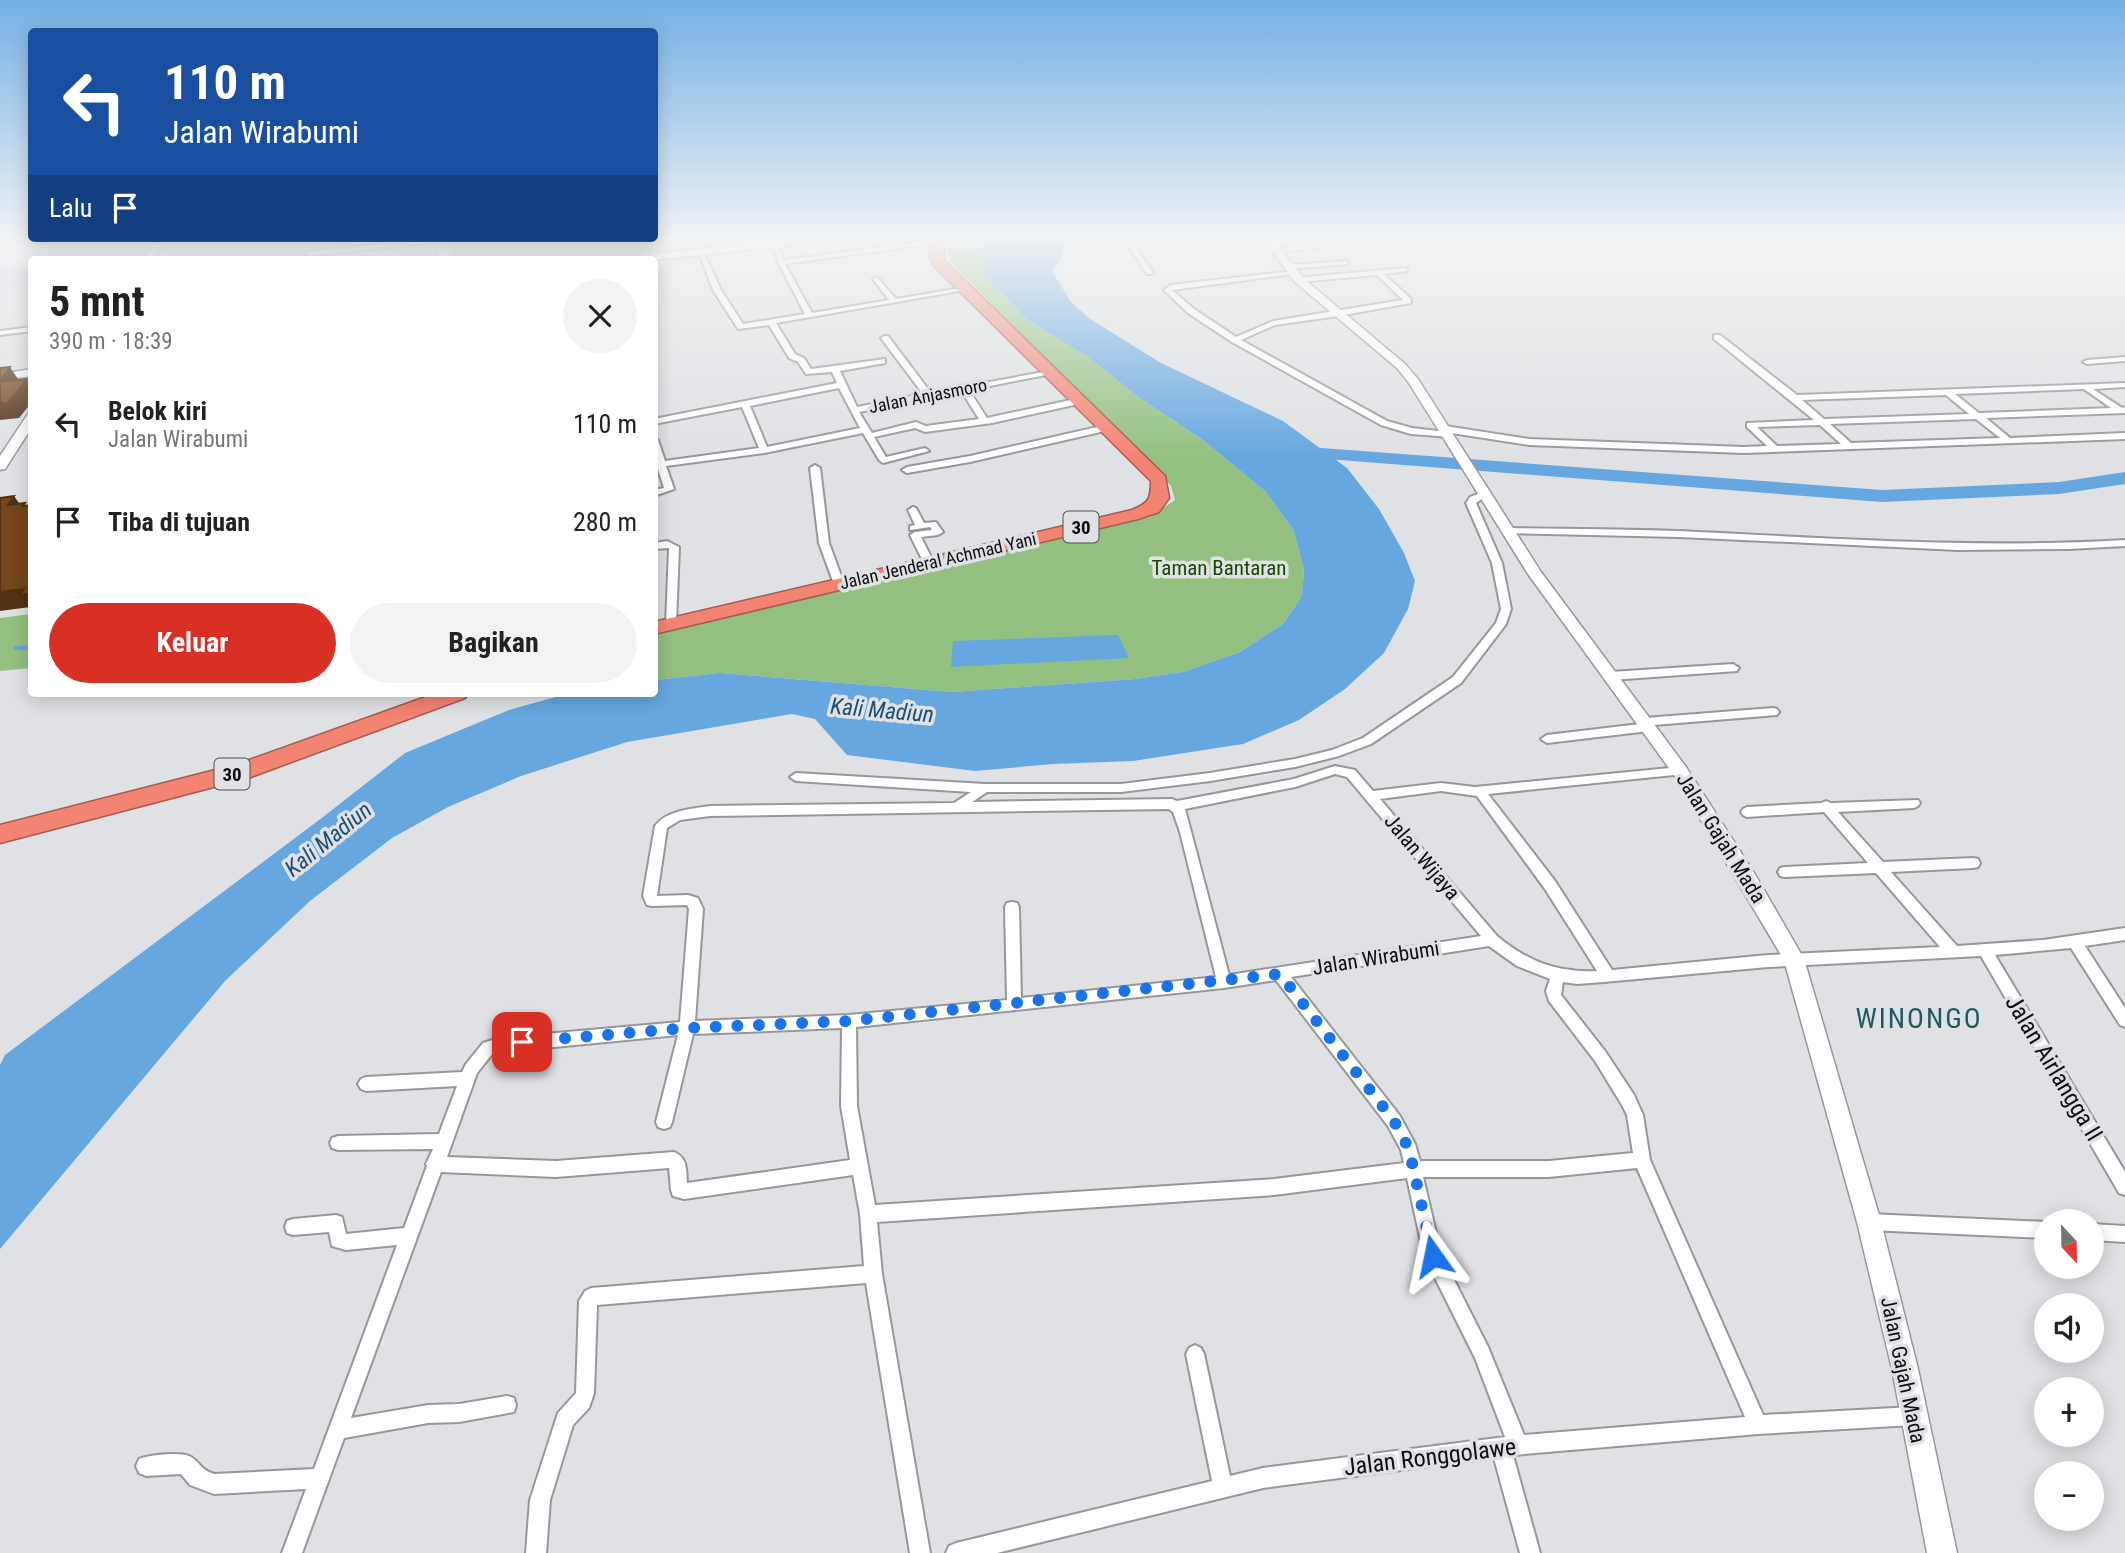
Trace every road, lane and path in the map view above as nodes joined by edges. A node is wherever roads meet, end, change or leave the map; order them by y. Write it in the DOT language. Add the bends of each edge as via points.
graph roads {
  1 [pos="730,311"];
  2 [pos="807,311"];
  3 [pos="832,311"];
  4 [pos="990,311"];
  5 [pos="1190,311"];
  6 [pos="1346,311"];
  7 [pos="1337,313"];
  8 [pos="809,315"];
  9 [pos="771,321"];
  10 [pos="28,329"];
  11 [pos="0,332"];
  12 [pos="1717,337"];
  13 [pos="885,338"];
  14 [pos="1235,340"];
  15 [pos="2125,359"];
  16 [pos="882,361"];
  17 [pos="2087,362"];
  18 [pos="835,369"];
  19 [pos="1051,372"];
  20 [pos="28,373"];
  21 [pos="0,377"];
  22 [pos="842,385"];
  23 [pos="2125,385"];
  24 [pos="2088,388"];
  25 [pos="964,389"];
  26 [pos="1950,394"];
  27 [pos="929,396"];
  28 [pos="1795,398"];
  29 [pos="1080,401"];
  30 [pos="745,405"];
  31 [pos="854,410"];
  32 [pos="2123,412"];
  33 [pos="1979,417"];
  34 [pos="658,421"];
  35 [pos="985,421"];
  36 [pos="1820,421"];
  37 [pos="28,423"];
  38 [pos="1105,428"];
  39 [pos="1446,432"];
  40 [pos="867,433"];
  41 [pos="2125,436"];
  42 [pos="1763,438"];
  43 [pos="2009,441"];
  44 [pos="28,447"];
  45 [pos="1850,447"];
  46 [pos="12,449"];
  47 [pos="1704,449"];
  48 [pos="1775,449"];
  49 [pos="765,450"];
  50 [pos="925,451"];
  51 [pos="658,452"];
  52 [pos="900,458"];
  53 [pos="662,464"];
  54 [pos="0,466"];
  55 [pos="815,468"];
  56 [pos="658,492"];
  57 [pos="1482,494"];
  58 [pos="913,510"];
  59 [pos="1509,531"];
  60 [pos="2125,543"];
  61 [pos="658,545"];
  62 [pos="929,563"];
  63 [pos="839,584"];
  64 [pos="663,626"];
  65 [pos="1733,668"];
  66 [pos="1611,676"];
  67 [pos="447,697"];
  68 [pos="1773,712"];
  69 [pos="1647,725"];
  70 [pos="1547,739"];
  71 [pos="1680,771"];
  72 [pos="796,777"];
  73 [pos="985,788"];
  74 [pos="1479,792"];
  75 [pos="1370,796"];
  76 [pos="1914,803"];
  77 [pos="1175,806"];
  78 [pos="1826,806"];
  79 [pos="955,808"];
  80 [pos="1747,812"];
  81 [pos="0,834"];
  82 [pos="1973,863"];
  83 [pos="1881,867"];
  84 [pos="1785,872"];
  85 [pos="1012,907"];
  86 [pos="2125,934"];
  87 [pos="1492,940"];
  88 [pos="2075,943"];
  89 [pos="1984,949"];
  90 [pos="1954,953"];
  91 [pos="1794,959"];
  92 [pos="1280,974"];
  93 [pos="1558,976"];
  94 [pos="1608,976"];
  95 [pos="1224,982"];
  96 [pos="1014,1004"];
  97 [pos="849,1021"];
  98 [pos="2125,1021"];
  99 [pos="687,1028"];
  100 [pos="467,1079"];
  101 [pos="366,1084"];
  102 [pos="664,1122"];
  103 [pos="444,1141"];
  104 [pos="338,1143"];
  105 [pos="1642,1160"];
  106 [pos="434,1164"];
  107 [pos="859,1166"];
  108 [pos="1414,1169"];
  109 [pos="2125,1187"];
  110 [pos="868,1214"];
  111 [pos="1869,1222"];
  112 [pos="293,1227"];
  113 [pos="2034,1229"];
  114 [pos="2104,1233"];
  115 [pos="2125,1234"];
  116 [pos="408,1236"];
  117 [pos="873,1274"];
  118 [pos="1195,1354"];
  119 [pos="507,1405"];
  120 [pos="1913,1416"];
  121 [pos="1758,1425"];
  122 [pos="337,1430"];
  123 [pos="1509,1446"];
  124 [pos="146,1465"];
  125 [pos="319,1478"];
  126 [pos="1223,1488"];
  127 [pos="292,1553"];
  128 [pos="536,1553"];
  129 [pos="920,1553"];
  130 [pos="956,1553"];
  131 [pos="1530,1553"];
  132 [pos="1942,1553"];
  1 -- 9 [label="street" via="739,327"];
  2 -- 8 [label="street"];
  3 -- 8 [label="street"];
  4 -- 19 [label="highway, Jalan Jenderal Achmad Yani / 30"];
  5 -- 14 [label="street"];
  6 -- 7 [label="street"];
  7 -- 14 [label="street" via="1273,323"];
  7 -- 39 [label="street, Jalan Gajah Mada" via="1401,366"];
  8 -- 9 [label="street"];
  9 -- 18 [label="street" via="792,356 809,372"];
  10 -- 11 [label="street"];
  12 -- 28 [label="street"];
  13 -- 27 [label="street"];
  14 -- 39 [label="street" via="1394,428"];
  15 -- 17 [label="street"];
  16 -- 18 [label="street"];
  18 -- 22 [label="street"];
  19 -- 25 [label="street, Jalan Anjasmoro"];
  19 -- 29 [label="highway, Jalan Jenderal Achmad Yani / 30"];
  20 -- 21 [label="street"];
  22 -- 30 [label="street, Jalan Anjasmoro"];
  22 -- 31 [label="street, Jalan Anjasmoro"];
  23 -- 24 [label="street"];
  24 -- 26 [label="street"];
  24 -- 32 [label="street"];
  25 -- 27 [label="street, Jalan Anjasmoro"];
  25 -- 35 [label="street"];
  26 -- 28 [label="street"];
  26 -- 33 [label="street"];
  27 -- 31 [label="street, Jalan Anjasmoro"];
  28 -- 36 [label="street"];
  29 -- 35 [label="street"];
  29 -- 38 [label="highway, Jalan Jenderal Achmad Yani / 30"];
  30 -- 34 [label="street, Jalan Anjasmoro"];
  30 -- 49 [label="street"];
  31 -- 40 [label="street"];
  32 -- 33 [label="street"];
  33 -- 36 [label="street"];
  33 -- 43 [label="street"];
  35 -- 40 [label="street"];
  36 -- 42 [label="street" via="1750,425"];
  36 -- 45 [label="street"];
  37 -- 46 [label="street"];
  38 -- 52 [label="street" via="909,473"];
  38 -- 62 [label="highway, Jalan Jenderal Achmad Yani / 30" via="1159,481 1160,498 1153,508"];
  39 -- 47 [label="street" via="1530,442"];
  39 -- 57 [label="street, Jalan Gajah Mada"];
  40 -- 49 [label="street"];
  40 -- 52 [label="street" via="881,458"];
  41 -- 43 [label="street"];
  42 -- 47 [label="street"];
  42 -- 48 [label="street"];
  43 -- 45 [label="street"];
  44 -- 46 [label="street"];
  45 -- 48 [label="street"];
  46 -- 54 [label="street"];
  47 -- 48 [label="street"];
  49 -- 53 [label="street"];
  50 -- 52 [label="street"];
  51 -- 53 [label="street"];
  53 -- 56 [label="street" via="669,489"];
  55 -- 63 [label="street" via="824,543"];
  57 -- 59 [label="street, Jalan Gajah Mada"];
  57 -- 73 [label="street" via="1471,503 1497,563 1506,609 1501,624 1457,680 1367,741 1295,763 1121,788"];
  58 -- 62 [label="street" via="917,527 933,524 938,532 915,536"];
  59 -- 60 [label="street" via="2042,548"];
  59 -- 66 [label="street, Jalan Gajah Mada"];
  61 -- 64 [label="street" via="674,547"];
  62 -- 63 [label="highway, Jalan Jenderal Achmad Yani / 30"];
  63 -- 64 [label="highway, Jalan Jenderal Achmad Yani / 30"];
  65 -- 66 [label="street"];
  66 -- 69 [label="street, Jalan Gajah Mada"];
  67 -- 81 [label="highway, 30" via="240,772"];
  68 -- 69 [label="street"];
  69 -- 70 [label="street"];
  69 -- 71 [label="street, Jalan Gajah Mada"];
  71 -- 74 [label="street"];
  71 -- 91 [label="street, Jalan Gajah Mada"];
  72 -- 73 [label="street"];
  73 -- 79 [label="street"];
  74 -- 75 [label="street" via="1441,787"];
  74 -- 94 [label="street" via="1550,885"];
  75 -- 77 [label="street, Jalan Wijaya" via="1351,774 1335,770 1295,783"];
  75 -- 87 [label="street, Jalan Wijaya"];
  76 -- 78 [label="street"];
  77 -- 79 [label="street"];
  77 -- 95 [label="street" via="1186,832"];
  78 -- 80 [label="street"];
  78 -- 83 [label="street"];
  79 -- 99 [label="street" via="709,811 664,822 650,899 688,900 696,909"];
  82 -- 83 [label="street"];
  83 -- 84 [label="street"];
  83 -- 90 [label="street"];
  85 -- 96 [label="street"];
  86 -- 88 [label="street"];
  87 -- 92 [label="street, Jalan Wirabumi"];
  87 -- 93 [label="street" via="1521,963"];
  88 -- 89 [label="street"];
  88 -- 98 [label="street"];
  89 -- 90 [label="street"];
  89 -- 109 [label="street, Jalan Airlangga II"];
  90 -- 91 [label="street"];
  91 -- 94 [label="street"];
  91 -- 111 [label="street, Jalan Gajah Mada"];
  92 -- 95 [label="street, Jalan Wirabumi"];
  92 -- 108 [label="street" via="1394,1121"];
  93 -- 94 [label="street"];
  93 -- 105 [label="street" via="1554,997 1601,1056 1628,1100"];
  95 -- 96 [label="street, Jalan Wirabumi"];
  96 -- 97 [label="street, Jalan Wirabumi"];
  97 -- 99 [label="street, Jalan Wirabumi"];
  97 -- 107 [label="street" via="849,1106"];
  99 -- 100 [label="street, Jalan Wirabumi" via="488,1048"];
  99 -- 102 [label="street"];
  100 -- 101 [label="street"];
  100 -- 103 [label="street"];
  103 -- 104 [label="street"];
  103 -- 106 [label="street"];
  105 -- 108 [label="street" via="1549,1169"];
  105 -- 121 [label="street"];
  106 -- 107 [label="street" via="556,1170 674,1160 679,1190 684,1191"];
  106 -- 116 [label="street"];
  107 -- 110 [label="street"];
  108 -- 110 [label="street" via="1275,1187"];
  108 -- 123 [label="street" via="1433,1256 1482,1353"];
  110 -- 117 [label="street"];
  111 -- 113 [label="street"];
  111 -- 120 [label="street, Jalan Gajah Mada"];
  112 -- 116 [label="street" via="335,1223 338,1240 346,1242"];
  114 -- 115 [label="street"];
  116 -- 122 [label="street"];
  117 -- 128 [label="street" via="591,1297 585,1393 565,1420 556,1447 540,1500"];
  117 -- 129 [label="street"];
  118 -- 126 [label="street"];
  119 -- 122 [label="street"];
  120 -- 121 [label="street, Jalan Ronggolawe"];
  120 -- 132 [label="street, Jalan Gajah Mada"];
  121 -- 123 [label="street, Jalan Ronggolawe"];
  122 -- 125 [label="street"];
  123 -- 126 [label="street, Jalan Ronggolawe" via="1263,1478"];
  123 -- 131 [label="street"];
  124 -- 125 [label="street" via="185,1464 197,1478 214,1484"];
  125 -- 127 [label="street"];
  126 -- 130 [label="street, Jalan Ronggolawe"];
}
